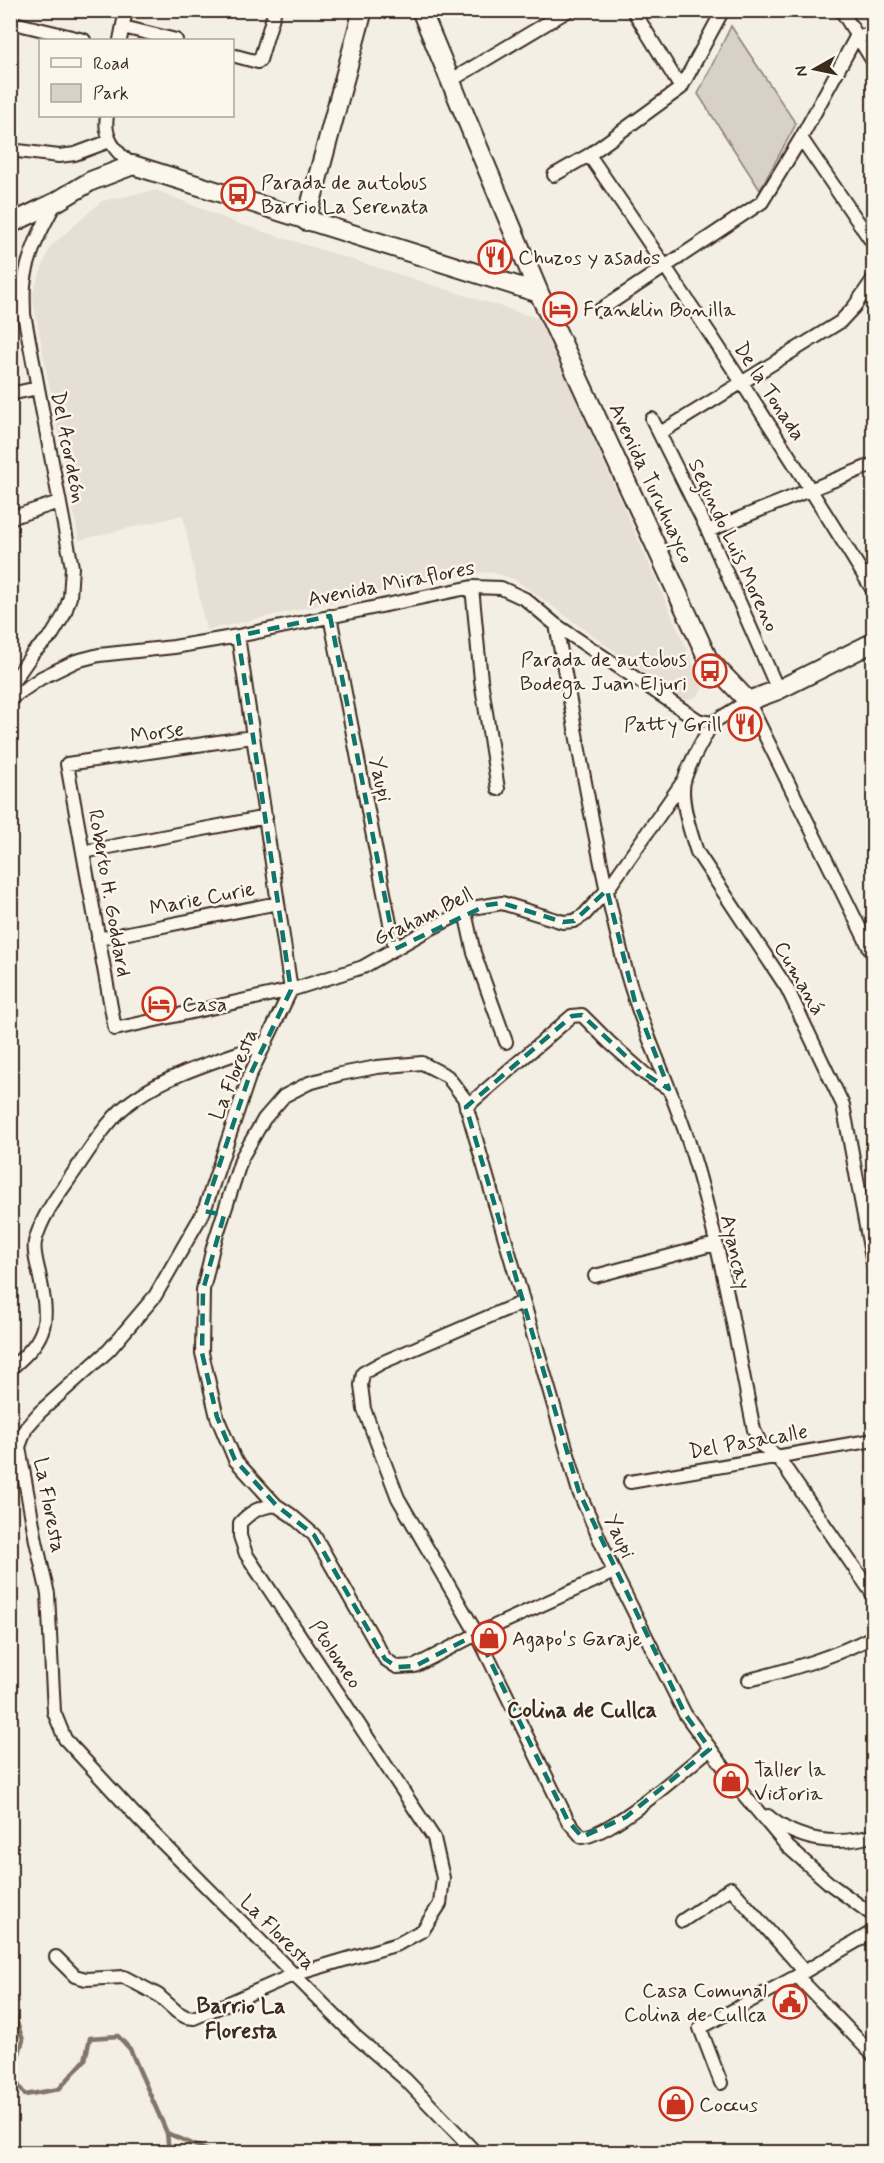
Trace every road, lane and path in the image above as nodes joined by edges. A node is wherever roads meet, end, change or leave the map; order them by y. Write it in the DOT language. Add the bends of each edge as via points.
graph roads {
  1 [pos="126,10"];
  2 [pos="275,10"];
  3 [pos="363,10"];
  4 [pos="421,10"];
  5 [pos="569,10"];
  6 [pos="633,10"];
  7 [pos="723,10"];
  8 [pos="841,10"];
  9 [pos="10,22"];
  10 [pos="123,27"];
  11 [pos="873,34"];
  12 [pos="856,37"];
  13 [pos="80,39"];
  14 [pos="120,39"];
  15 [pos="172,39"];
  16 [pos="234,56"];
  17 [pos="873,63"];
  18 [pos="450,81"];
  19 [pos="681,88"];
  20 [pos="107,117"];
  21 [pos="801,138"];
  22 [pos="110,141"];
  23 [pos="10,150"];
  24 [pos="589,155"];
  25 [pos="133,165"];
  26 [pos="555,175"];
  27 [pos="56,202"];
  28 [pos="306,220"];
  29 [pos="10,224"];
  30 [pos="873,245"];
  31 [pos="667,267"];
  32 [pos="873,278"];
  33 [pos="539,294"];
  34 [pos="600,310"];
  35 [pos="742,384"];
  36 [pos="38,388"];
  37 [pos="10,394"];
  38 [pos="651,419"];
  39 [pos="660,433"];
  40 [pos="873,464"];
  41 [pos="811,489"];
  42 [pos="59,501"];
  43 [pos="10,518"];
  44 [pos="708,531"];
  45 [pos="471,587"];
  46 [pos="873,592"];
  47 [pos="330,616"];
  48 [pos="556,625"];
  49 [pos="238,636"];
  50 [pos="873,642"];
  51 [pos="10,686"];
  52 [pos="778,690"];
  53 [pos="10,699"];
  54 [pos="748,700"];
  55 [pos="712,723"];
  56 [pos="252,737"];
  57 [pos="67,765"];
  58 [pos="684,780"];
  59 [pos="498,789"];
  60 [pos="266,817"];
  61 [pos="83,852"];
  62 [pos="607,890"];
  63 [pos="278,903"];
  64 [pos="465,912"];
  65 [pos="99,939"];
  66 [pos="395,949"];
  67 [pos="873,957"];
  68 [pos="291,990"];
  69 [pos="115,1029"];
  70 [pos="506,1042"];
  71 [pos="266,1043"];
  72 [pos="669,1089"];
  73 [pos="465,1102"];
  74 [pos="204,1211"];
  75 [pos="224,1215"];
  76 [pos="716,1244"];
  77 [pos="873,1269"];
  78 [pos="595,1275"];
  79 [pos="523,1302"];
  80 [pos="10,1369"];
  81 [pos="873,1440"];
  82 [pos="777,1456"];
  83 [pos="630,1482"];
  84 [pos="276,1505"];
  85 [pos="614,1572"];
  86 [pos="873,1596"];
  87 [pos="477,1635"];
  88 [pos="873,1636"];
  89 [pos="749,1680"];
  90 [pos="710,1749"];
  91 [pos="744,1795"];
  92 [pos="873,1836"];
  93 [pos="873,1916"];
  94 [pos="682,1921"];
  95 [pos="873,1930"];
  96 [pos="56,1957"];
  97 [pos="800,1974"];
  98 [pos="293,1975"];
  99 [pos="873,2056"];
  100 [pos="721,2083"];
  101 [pos="475,2152"];
  1 -- 10 [label="street"];
  2 -- 16 [label="street" via="260,60"];
  3 -- 28 [label="street"];
  4 -- 18 [label="street, Avenida Turuhuayco"];
  5 -- 18 [label="street"];
  6 -- 19 [label="street"];
  7 -- 19 [label="street"];
  8 -- 12 [label="street"];
  9 -- 13 [label="street"];
  10 -- 14 [label="street"];
  10 -- 15 [label="street"];
  11 -- 12 [label="street"];
  12 -- 17 [label="street"];
  12 -- 21 [label="street"];
  18 -- 33 [label="street, Avenida Turuhuayco"];
  19 -- 24 [label="street"];
  20 -- 22 [label="street"];
  21 -- 30 [label="street"];
  21 -- 31 [label="street" via="762,202"];
  22 -- 23 [label="street" via="59,156"];
  22 -- 25 [label="street" via="120,156"];
  24 -- 26 [label="street"];
  24 -- 31 [label="street, De la Tonada"];
  25 -- 27 [label="street" via="91,181"];
  25 -- 28 [label="street"];
  27 -- 29 [label="street"];
  27 -- 36 [label="street, Del Acordeón" via="43,225 24,284 24,314"];
  28 -- 33 [label="street"];
  31 -- 34 [label="street"];
  31 -- 35 [label="street, De la Tonada"];
  32 -- 35 [label="street" via="840,322"];
  33 -- 54 [label="street, Avenida Turuhuayco" via="708,659"];
  35 -- 39 [label="street"];
  35 -- 41 [label="street, De la Tonada"];
  36 -- 37 [label="street"];
  36 -- 42 [label="street, Del Acordeón"];
  38 -- 39 [label="street, Segundo Luis Moreno"];
  39 -- 44 [label="street, Segundo Luis Moreno"];
  40 -- 41 [label="street"];
  41 -- 44 [label="street"];
  41 -- 46 [label="street, De la Tonada"];
  42 -- 43 [label="street"];
  42 -- 51 [label="street, Del Acordeón" via="72,567 70,597 52,635 33,653"];
  44 -- 52 [label="street, Segundo Luis Moreno"];
  45 -- 47 [label="street, Avenida Miraflores"];
  45 -- 48 [label="street, Avenida Miraflores" via="501,588 525,599"];
  45 -- 59 [label="street"];
  47 -- 49 [label="street, Avenida Miraflores"];
  47 -- 66 [label="street, Yaupi"];
  48 -- 55 [label="street, Avenida Miraflores" via="698,720"];
  48 -- 62 [label="street, Ayancay"];
  49 -- 53 [label="street, Avenida Miraflores" via="76,661"];
  49 -- 56 [label="street"];
  50 -- 52 [label="street"];
  52 -- 54 [label="street"];
  54 -- 55 [label="street"];
  54 -- 67 [label="street, Avenida Turuhuayco"];
  55 -- 58 [label="street"];
  56 -- 57 [label="street, Morse"];
  56 -- 60 [label="street"];
  57 -- 61 [label="street, Roberto H. Goddard"];
  58 -- 62 [label="street, Graham Bell"];
  58 -- 77 [label="street, Cumaná" via="687,816 697,852 787,988 843,1105"];
  60 -- 61 [label="street"];
  60 -- 63 [label="street"];
  61 -- 65 [label="street, Roberto H. Goddard"];
  62 -- 64 [label="street, Graham Bell" via="574,921 563,922 502,903"];
  62 -- 72 [label="street, Ayancay" via="635,1002"];
  63 -- 65 [label="street, Marie Curie"];
  63 -- 68 [label="street"];
  64 -- 66 [label="street, Graham Bell"];
  64 -- 70 [label="street" via="474,953"];
  65 -- 69 [label="street, Roberto H. Goddard"];
  66 -- 68 [label="street, Graham Bell" via="363,967"];
  68 -- 69 [label="street, Graham Bell"];
  68 -- 71 [label="street, La Floresta"];
  71 -- 74 [label="street, La Floresta" via="249,1077"];
  71 -- 80 [label="street" via="145,1092 118,1113 98,1138 42,1223 35,1244 46,1320 40,1339"];
  72 -- 73 [label="street" via="645,1074 582,1015 572,1016"];
  72 -- 76 [label="street, Ayancay" via="691,1148"];
  73 -- 75 [label="street" via="447,1076 422,1063 377,1067 309,1083 284,1096 264,1119 242,1157"];
  73 -- 79 [label="street, Yaupi"];
  74 -- 75 [label="street"];
  74 -- 98 [label="street, La Floresta" via="155,1296 109,1350 40,1412 26,1428 20,1447 48,1594 54,1712 65,1738"];
  75 -- 84 [label="street" via="203,1290 202,1353 217,1417 235,1460"];
  76 -- 78 [label="street"];
  76 -- 82 [label="street, Ayancay" via="754,1430 761,1445"];
  79 -- 85 [label="street, Yaupi" via="579,1492"];
  79 -- 87 [label="street" via="381,1363 363,1373 361,1385 364,1409 398,1498"];
  81 -- 82 [label="street, Del Pasacalle"];
  82 -- 83 [label="street, Del Pasacalle"];
  82 -- 86 [label="street, Ayancay"];
  84 -- 87 [label="street" via="314,1535 385,1659 397,1667 415,1666"];
  84 -- 98 [label="street, Ptolomeo" via="249,1513 240,1523 246,1554 434,1838 444,1878 440,1904 423,1930 398,1944"];
  85 -- 87 [label="street"];
  85 -- 90 [label="street, Yaupi" via="685,1714"];
  87 -- 90 [label="street" via="568,1821 582,1837 590,1837 626,1817"];
  88 -- 89 [label="street" via="807,1664"];
  90 -- 91 [label="street, Yaupi"];
  91 -- 92 [label="street" via="779,1826 820,1841 857,1841"];
  91 -- 93 [label="street, Yaupi" via="788,1847"];
  94 -- 97 [label="street" via="731,1888"];
  95 -- 97 [label="street"];
  96 -- 98 [label="street" via="75,1976 124,1977 158,1995 177,2012 194,2018"];
  97 -- 99 [label="street"];
  97 -- 100 [label="street" via="700,2028"];
  98 -- 101 [label="street, La Floresta" via="405,2079"];
}
